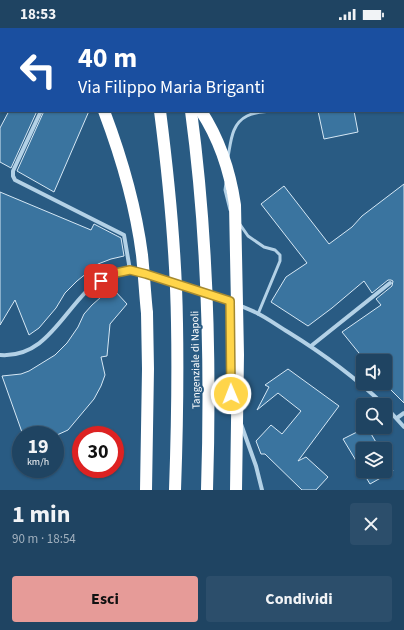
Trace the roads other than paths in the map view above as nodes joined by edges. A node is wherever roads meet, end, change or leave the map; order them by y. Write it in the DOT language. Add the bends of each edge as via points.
graph roads {
  1 [pos="41,112"];
  2 [pos="104,112"];
  3 [pos="160,112"];
  4 [pos="191,112"];
  5 [pos="201,112"];
  6 [pos="266,112"];
  7 [pos="130,270"];
  8 [pos="390,283"];
  9 [pos="230,301"];
  10 [pos="258,314"];
  11 [pos="311,346"];
  12 [pos="0,355"];
  13 [pos="376,398"];
  14 [pos="392,413"];
  15 [pos="404,413"];
  16 [pos="397,418"];
  17 [pos="404,427"];
  18 [pos="146,490"];
  19 [pos="176,490"];
  20 [pos="207,490"];
  21 [pos="236,490"];
  22 [pos="262,490"];
  1 -- 7 [label="street" via="13,171 15,180 124,235"];
  2 -- 18 [label="highway, bridge" via="124,175 142,254 148,361"];
  3 -- 19 [label="highway, Tangenziale di Napoli, bridge" via="177,315"];
  4 -- 20 [label="highway, Tangenziale di Napoli, bridge" via="202,209 207,293"];
  5 -- 21 [label="highway, bridge" via="219,142 232,184 235,205 238,354"];
  6 -- 10 [label="lane" via="248,115 236,124 231,139 225,190 229,210 248,236 280,255 280,262"];
  7 -- 9 [label="street"];
  7 -- 12 [label="street" via="111,274 89,290 40,344 10,356"];
  8 -- 11 [label="street"];
  9 -- 10 [label="street"];
  9 -- 22 [label="street" via="231,394"];
  10 -- 11 [label="street"];
  11 -- 13 [label="street"];
  14 -- 16 [label="street"];
  15 -- 16 [label="street"];
  16 -- 17 [label="street"];
}
